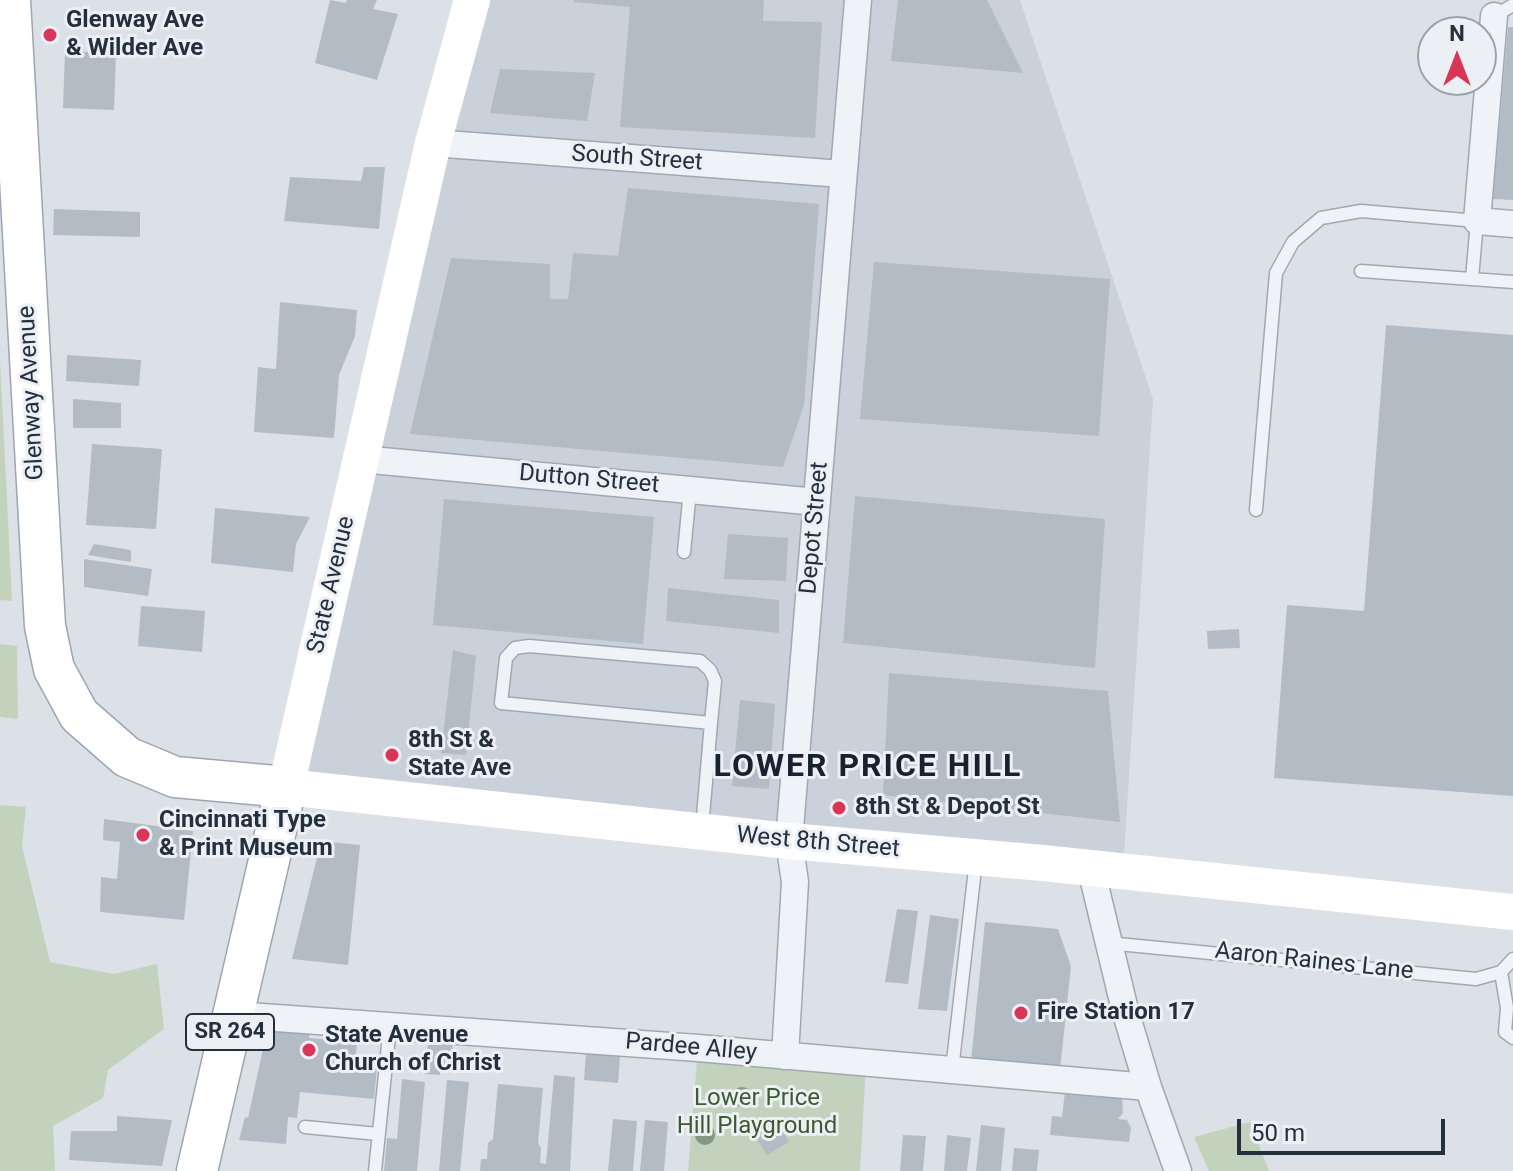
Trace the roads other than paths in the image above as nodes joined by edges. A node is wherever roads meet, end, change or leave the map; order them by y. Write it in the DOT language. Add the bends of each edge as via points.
graph roads {
  1 [pos="10,0"];
  2 [pos="472,0"];
  3 [pos="858,0"];
  4 [pos="1503,10"];
  5 [pos="433,143"];
  6 [pos="842,174"];
  7 [pos="1477,221"];
  8 [pos="1513,224"];
  9 [pos="1361,271"];
  10 [pos="1472,279"];
  11 [pos="1513,282"];
  12 [pos="361,459"];
  13 [pos="690,490"];
  14 [pos="817,502"];
  15 [pos="1256,510"];
  16 [pos="684,552"];
  17 [pos="711,723"];
  18 [pos="127,757"];
  19 [pos="286,787"];
  20 [pos="701,831"];
  21 [pos="789,841"];
  22 [pos="977,857"];
  23 [pos="1108,871"];
  24 [pos="1513,912"];
  25 [pos="1108,943"];
  26 [pos="1513,959"];
  27 [pos="1501,972"];
  28 [pos="234,1015"];
  29 [pos="390,1026"];
  30 [pos="1513,1038"];
  31 [pos="785,1056"];
  32 [pos="952,1070"];
  33 [pos="1148,1087"];
  34 [pos="305,1127"];
  35 [pos="378,1134"];
  36 [pos="197,1171"];
  37 [pos="375,1171"];
  38 [pos="1178,1171"];
  1 -- 18 [label="main road, Glenway Avenue" via="45,626 54,669 79,715"];
  2 -- 5 [label="main road, State Avenue"];
  3 -- 6 [label="street, Depot Street"];
  4 -- 7 [label="street"];
  5 -- 6 [label="street, South Street"];
  5 -- 12 [label="main road, State Avenue"];
  6 -- 14 [label="street, Depot Street"];
  7 -- 8 [label="street"];
  7 -- 10 [label="lane"];
  7 -- 15 [label="lane" via="1361,211 1321,218 1293,242 1276,273"];
  9 -- 10 [label="lane"];
  10 -- 11 [label="lane"];
  12 -- 13 [label="street, Dutton Street"];
  12 -- 19 [label="main road, State Avenue"];
  13 -- 14 [label="street, Dutton Street"];
  13 -- 16 [label="lane"];
  14 -- 21 [label="street, Depot Street"];
  17 -- 17 [label="lane" via="501,703 506,658 515,648 529,646 700,661 715,681"];
  17 -- 20 [label="lane"];
  18 -- 19 [label="main road, West 8th Street" via="175,777"];
  19 -- 20 [label="main road, West 8th Street"];
  19 -- 28 [label="main road, State Avenue / SR 264"];
  20 -- 21 [label="main road, West 8th Street"];
  21 -- 22 [label="main road, West 8th Street"];
  21 -- 31 [label="street, Depot Street" via="795,882"];
  22 -- 23 [label="main road, West 8th Street"];
  22 -- 32 [label="lane"];
  23 -- 24 [label="main road, West 8th Street"];
  23 -- 25 [label="street"];
  25 -- 27 [label="lane, Aaron Raines Lane" via="1476,979"];
  25 -- 33 [label="street"];
  26 -- 27 [label="lane"];
  27 -- 30 [label="lane" via="1505,1032"];
  28 -- 29 [label="street, Pardee Alley"];
  28 -- 36 [label="main road, State Avenue / SR 264"];
  29 -- 31 [label="street, Pardee Alley"];
  29 -- 35 [label="lane"];
  31 -- 32 [label="street, Pardee Alley"];
  32 -- 33 [label="street, Pardee Alley"];
  33 -- 38 [label="street"];
  34 -- 35 [label="lane"];
  35 -- 37 [label="lane"];
}
